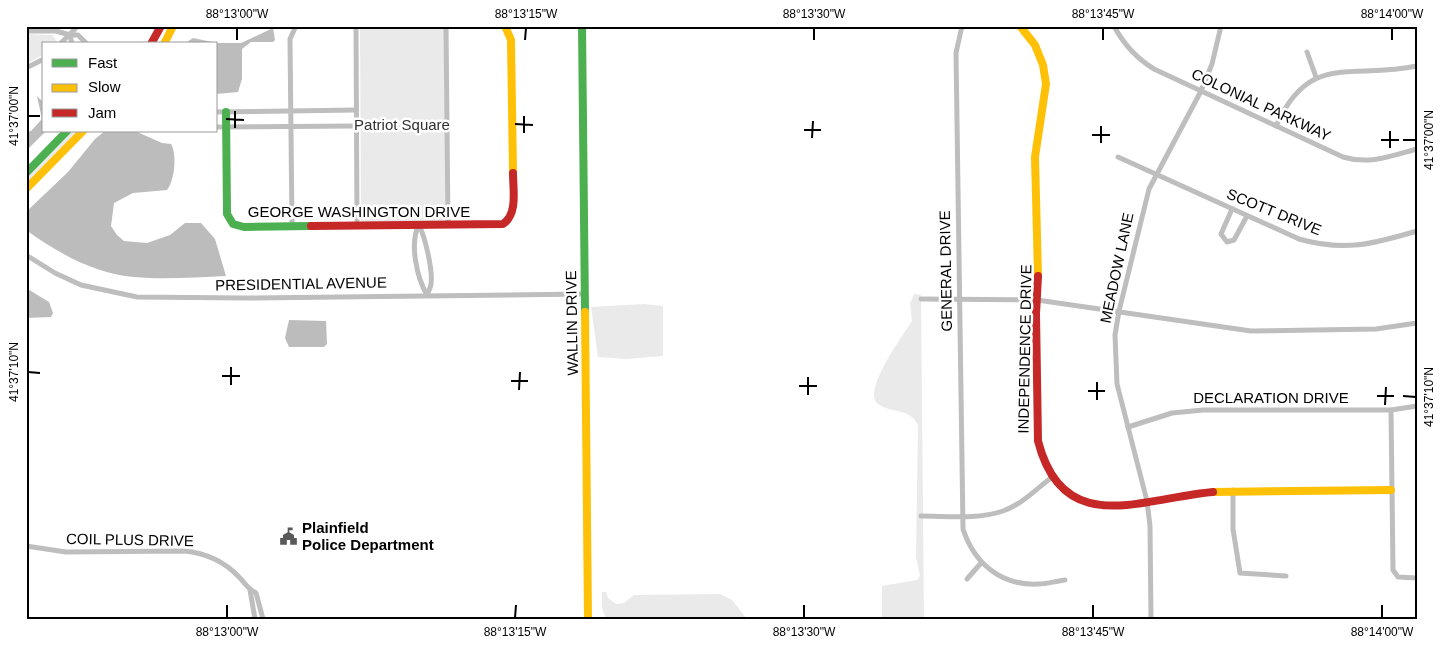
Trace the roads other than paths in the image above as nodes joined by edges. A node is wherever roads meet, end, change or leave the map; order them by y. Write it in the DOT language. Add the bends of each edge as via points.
graph roads {
  1 [pos="78,26"];
  2 [pos="161,26"];
  3 [pos="173,26"];
  4 [pos="295,26"];
  5 [pos="356,26"];
  6 [pos="446,26"];
  7 [pos="582,26"];
  8 [pos="962,26"];
  9 [pos="1020,26"];
  10 [pos="1114,26"];
  11 [pos="1221,26"];
  12 [pos="506,27"];
  13 [pos="26,31"];
  14 [pos="70,35"];
  15 [pos="62,42"];
  16 [pos="72,42"];
  17 [pos="85,42"];
  18 [pos="152,42"];
  19 [pos="165,42"];
  20 [pos="1307,52"];
  21 [pos="42,60"];
  22 [pos="1417,66"];
  23 [pos="26,68"];
  24 [pos="1316,77"];
  25 [pos="1200,91"];
  26 [pos="356,110"];
  27 [pos="292,111"];
  28 [pos="218,112"];
  29 [pos="226,112"];
  30 [pos="292,126"];
  31 [pos="356,126"];
  32 [pos="1276,126"];
  33 [pos="218,127"];
  34 [pos="226,127"];
  35 [pos="66,132"];
  36 [pos="82,132"];
  37 [pos="1417,149"];
  38 [pos="1118,157"];
  39 [pos="26,173"];
  40 [pos="1155,174"];
  41 [pos="26,189"];
  42 [pos="1232,209"];
  43 [pos="1247,216"];
  44 [pos="419,225"];
  45 [pos="448,225"];
  46 [pos="292,226"];
  47 [pos="357,226"];
  48 [pos="1417,232"];
  49 [pos="26,255"];
  50 [pos="585,294"];
  51 [pos="427,295"];
  52 [pos="959,299"];
  53 [pos="921,300"];
  54 [pos="1037,300"];
  55 [pos="1119,311"];
  56 [pos="1417,323"];
  57 [pos="1417,406"];
  58 [pos="1390,410"];
  59 [pos="1128,427"];
  60 [pos="1051,478"];
  61 [pos="1233,490"];
  62 [pos="1391,490"];
  63 [pos="1147,501"];
  64 [pos="921,516"];
  65 [pos="962,516"];
  66 [pos="26,546"];
  67 [pos="981,563"];
  68 [pos="1286,576"];
  69 [pos="1417,578"];
  70 [pos="967,579"];
  71 [pos="1065,580"];
  72 [pos="250,590"];
  73 [pos="255,619"];
  74 [pos="263,619"];
  75 [pos="588,619"];
  76 [pos="1151,619"];
  1 -- 14 [label="street"];
  2 -- 18 [label="street"];
  3 -- 19 [label="street"];
  4 -- 27 [label="street" via="290,39"];
  5 -- 26 [label="street"];
  6 -- 45 [label="street"];
  7 -- 50 [label="street, WALLIN DRIVE"];
  8 -- 52 [label="street, GENERAL DRIVE" via="956,53"];
  9 -- 54 [label="street, INDEPENDENCE DRIVE" via="1035,45 1043,64 1046,84 1035,157 1040,264"];
  10 -- 25 [label="street, COLONIAL PARKWAY" via="1122,42 1142,62"];
  11 -- 25 [label="street, MEADOW LANE" via="1212,64"];
  12 -- 45 [label="street, GEORGE WASHINGTON DRIVE" via="512,40 513,209 509,220 497,225"];
  13 -- 14 [label="street" via="56,31"];
  14 -- 15 [label="street"];
  14 -- 16 [label="street"];
  14 -- 17 [label="street" via="78,35"];
  20 -- 24 [label="street"];
  21 -- 23 [label="street"];
  22 -- 24 [label="street"];
  24 -- 32 [label="street" via="1298,90"];
  25 -- 32 [label="street, COLONIAL PARKWAY"];
  25 -- 40 [label="street, MEADOW LANE"];
  26 -- 27 [label="street"];
  26 -- 31 [label="street"];
  27 -- 29 [label="street"];
  27 -- 30 [label="street"];
  28 -- 29 [label="street"];
  29 -- 34 [label="street, GEORGE WASHINGTON DRIVE"];
  30 -- 31 [label="street"];
  30 -- 34 [label="street"];
  30 -- 46 [label="street"];
  31 -- 47 [label="street"];
  32 -- 37 [label="street, COLONIAL PARKWAY" via="1355,161 1373,161"];
  33 -- 34 [label="street"];
  34 -- 46 [label="street, GEORGE WASHINGTON DRIVE" via="229,221 244,227"];
  35 -- 39 [label="street"];
  36 -- 41 [label="street"];
  38 -- 40 [label="street, SCOTT DRIVE"];
  40 -- 42 [label="street, SCOTT DRIVE"];
  40 -- 55 [label="street, MEADOW LANE" via="1144,206"];
  42 -- 43 [label="street, SCOTT DRIVE"];
  42 -- 43 [label="street" via="1222,234 1227,242 1234,240"];
  43 -- 48 [label="street, SCOTT DRIVE" via="1299,239 1332,247 1358,246"];
  44 -- 45 [label="street, GEORGE WASHINGTON DRIVE"];
  44 -- 47 [label="street, GEORGE WASHINGTON DRIVE"];
  44 -- 51 [label="street" via="425,236 432,284"];
  44 -- 51 [label="street" via="414,235 414,248 421,285"];
  46 -- 47 [label="street, GEORGE WASHINGTON DRIVE"];
  49 -- 51 [label="street, PRESIDENTIAL AVENUE" via="81,285 137,297"];
  50 -- 51 [label="street, PRESIDENTIAL AVENUE"];
  50 -- 75 [label="street, WALLIN DRIVE"];
  52 -- 53 [label="street"];
  52 -- 54 [label="street"];
  52 -- 65 [label="street, GENERAL DRIVE"];
  54 -- 55 [label="street"];
  54 -- 60 [label="street, INDEPENDENCE DRIVE" via="1038,441 1042,461"];
  55 -- 56 [label="street" via="1251,331 1376,329"];
  55 -- 59 [label="street, MEADOW LANE" via="1115,336 1117,375"];
  57 -- 58 [label="street, DECLARATION DRIVE"];
  58 -- 59 [label="street, DECLARATION DRIVE" via="1195,410"];
  58 -- 62 [label="street"];
  59 -- 63 [label="street, MEADOW LANE"];
  60 -- 63 [label="street, INDEPENDENCE DRIVE" via="1068,493 1105,507"];
  60 -- 65 [label="street" via="1003,510"];
  61 -- 62 [label="street, INDEPENDENCE DRIVE"];
  61 -- 63 [label="street, INDEPENDENCE DRIVE"];
  61 -- 68 [label="street" via="1233,529 1240,573"];
  62 -- 69 [label="street" via="1392,570 1398,577"];
  63 -- 76 [label="street, MEADOW LANE"];
  64 -- 65 [label="street"];
  65 -- 67 [label="street, GENERAL DRIVE" via="967,541"];
  66 -- 72 [label="street, COIL PLUS DRIVE" via="66,552 194,552 229,567"];
  67 -- 70 [label="street"];
  67 -- 71 [label="street" via="1008,580 1024,584"];
  72 -- 73 [label="street"];
  72 -- 74 [label="street, COIL PLUS DRIVE" via="256,593"];
}
